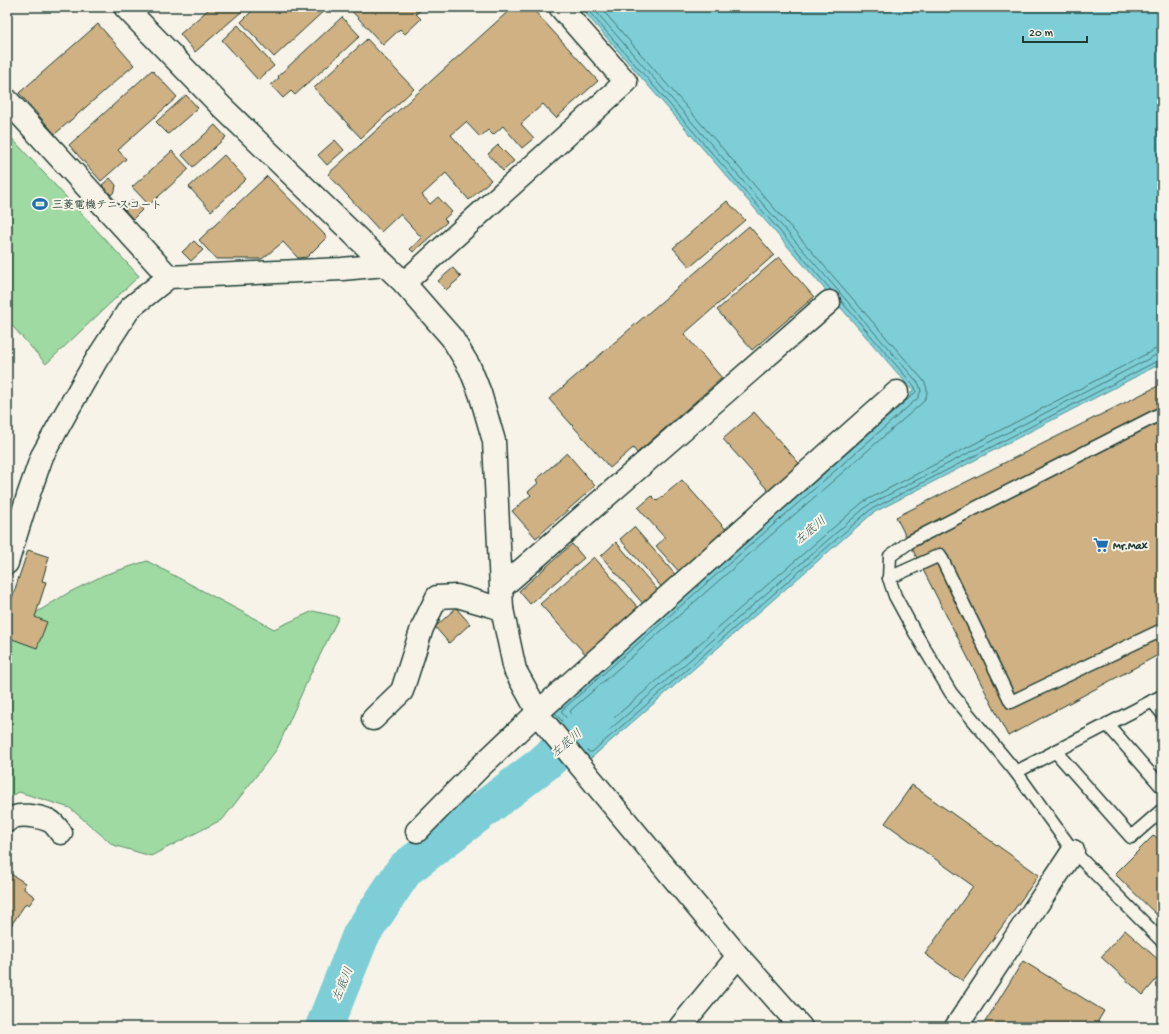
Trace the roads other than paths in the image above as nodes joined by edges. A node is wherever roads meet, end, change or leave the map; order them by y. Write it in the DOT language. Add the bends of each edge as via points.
graph roads {
  1 [pos="125,7"];
  2 [pos="560,7"];
  3 [pos="7,100"];
  4 [pos="385,264"];
  5 [pos="169,276"];
  6 [pos="404,283"];
  7 [pos="829,302"];
  8 [pos="897,392"];
  9 [pos="1162,413"];
  10 [pos="7,563"];
  11 [pos="889,578"];
  12 [pos="502,587"];
  13 [pos="502,609"];
  14 [pos="1162,630"];
  15 [pos="1157,698"];
  16 [pos="1162,713"];
  17 [pos="540,717"];
  18 [pos="373,720"];
  19 [pos="1107,724"];
  20 [pos="1055,751"];
  21 [pos="1016,772"];
  22 [pos="1162,787"];
  23 [pos="1162,810"];
  24 [pos="7,821"];
  25 [pos="417,831"];
  26 [pos="61,833"];
  27 [pos="1073,851"];
  28 [pos="1162,941"];
  29 [pos="738,956"];
  30 [pos="680,1027"];
  31 [pos="801,1027"];
  32 [pos="956,1027"];
  1 -- 4 [label="street" via="222,107"];
  2 -- 6 [label="street" via="626,82"];
  3 -- 5 [label="street"];
  4 -- 5 [label="street" via="342,269"];
  4 -- 6 [label="street"];
  5 -- 10 [label="street" via="130,308 67,411 42,456"];
  6 -- 12 [label="street" via="452,338 470,368 480,393 494,441"];
  7 -- 12 [label="street"];
  8 -- 17 [label="street"];
  9 -- 11 [label="lane" via="911,541 890,556"];
  11 -- 14 [label="lane" via="940,555 1011,702"];
  11 -- 21 [label="lane" via="895,596 951,693"];
  12 -- 13 [label="street"];
  13 -- 17 [label="street" via="515,670"];
  13 -- 18 [label="street" via="458,596 436,597 422,628 402,691"];
  15 -- 16 [label="lane"];
  15 -- 19 [label="lane"];
  17 -- 25 [label="street" via="479,768"];
  17 -- 29 [label="street"];
  19 -- 20 [label="lane"];
  19 -- 22 [label="lane"];
  20 -- 21 [label="lane"];
  20 -- 23 [label="lane" via="1131,837"];
  21 -- 27 [label="lane"];
  24 -- 26 [label="street" via="18,816 29,816 51,822"];
  27 -- 28 [label="lane"];
  27 -- 32 [label="street"];
  29 -- 30 [label="street"];
  29 -- 31 [label="street"];
}
